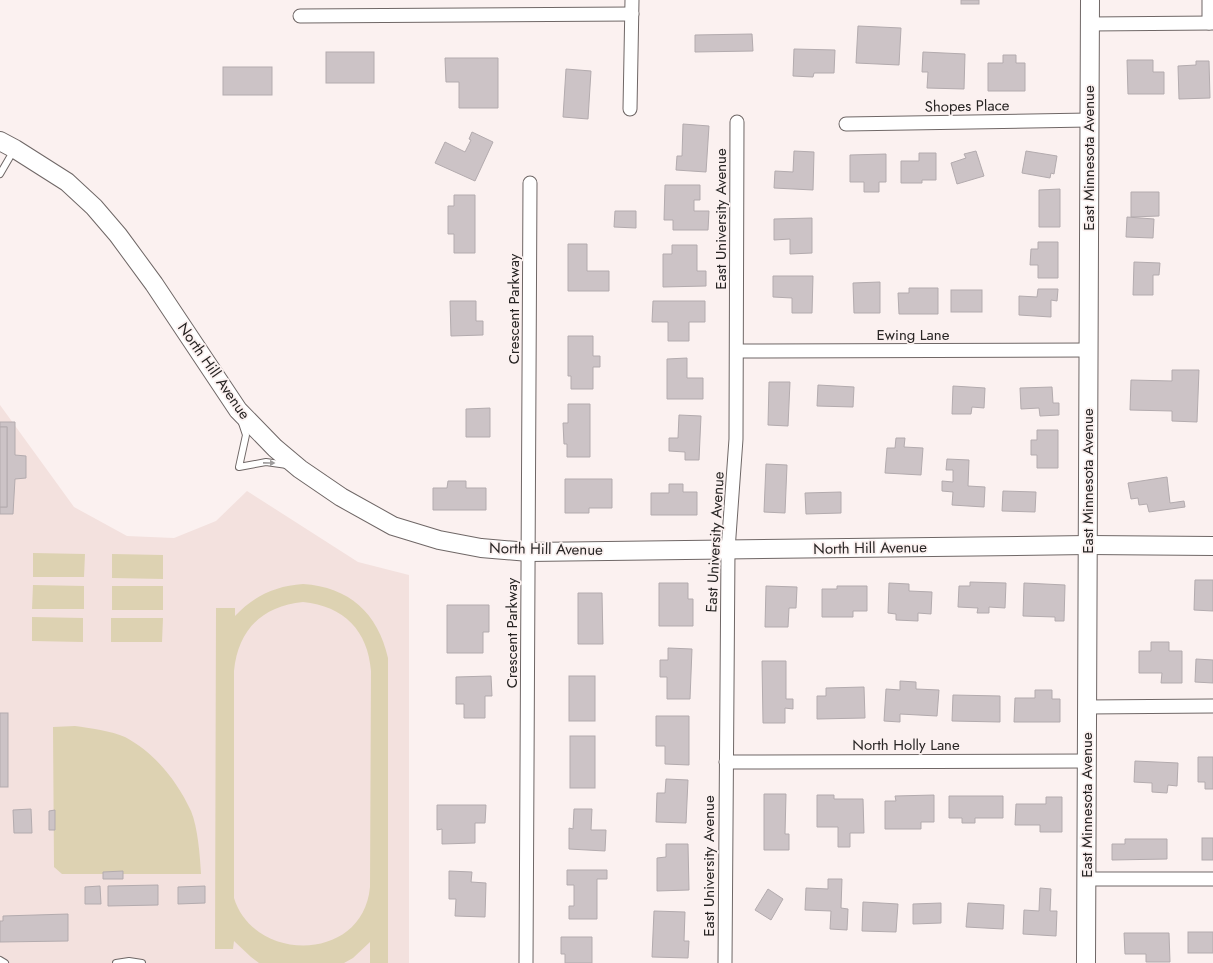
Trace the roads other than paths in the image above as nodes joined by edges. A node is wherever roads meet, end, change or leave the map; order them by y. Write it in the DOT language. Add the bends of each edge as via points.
graph roads {
  1 [pos="632,0"];
  2 [pos="1090,0"];
  3 [pos="1209,0"];
  4 [pos="632,14"];
  5 [pos="300,16"];
  6 [pos="1211,23"];
  7 [pos="1090,24"];
  8 [pos="630,108"];
  9 [pos="1089,120"];
  10 [pos="737,122"];
  11 [pos="846,124"];
  12 [pos="7,145"];
  13 [pos="0,174"];
  14 [pos="530,183"];
  15 [pos="1088,350"];
  16 [pos="737,351"];
  17 [pos="238,410"];
  18 [pos="300,468"];
  19 [pos="1088,545"];
  20 [pos="1213,546"];
  21 [pos="728,550"];
  22 [pos="529,552"];
  23 [pos="1213,706"];
  24 [pos="1087,707"];
  25 [pos="1087,761"];
  26 [pos="726,762"];
  27 [pos="1213,878"];
  28 [pos="1086,879"];
  29 [pos="0,960"];
  30 [pos="5,963"];
  31 [pos="116,963"];
  32 [pos="142,963"];
  33 [pos="526,963"];
  34 [pos="725,963"];
  35 [pos="1086,963"];
  1 -- 4 [label="street"];
  2 -- 7 [label="street, East Minnesota Avenue"];
  3 -- 6 [label="street"];
  4 -- 5 [label="street"];
  4 -- 8 [label="street"];
  6 -- 7 [label="street"];
  7 -- 9 [label="street, East Minnesota Avenue"];
  9 -- 11 [label="street, Shopes Place"];
  9 -- 15 [label="street, East Minnesota Avenue"];
  10 -- 16 [label="street, East University Avenue"];
  12 -- 13 [label="lane"];
  12 -- 17 [label="street, North Hill Avenue" via="68,182 94,207 158,290"];
  14 -- 22 [label="street, Crescent Parkway"];
  15 -- 16 [label="street, Ewing Lane"];
  15 -- 19 [label="street, East Minnesota Avenue"];
  16 -- 21 [label="street, East University Avenue" via="736,439"];
  17 -- 18 [label="street, North Hill Avenue" via="275,448"];
  17 -- 18 [label="lane, one-way" via="246,435 239,467 266,462"];
  18 -- 22 [label="street, North Hill Avenue" via="341,497 393,526 439,540 481,548"];
  19 -- 20 [label="street, North Hill Avenue"];
  19 -- 21 [label="street, North Hill Avenue"];
  19 -- 24 [label="street, East Minnesota Avenue"];
  21 -- 22 [label="street, North Hill Avenue"];
  21 -- 26 [label="street, East University Avenue"];
  22 -- 33 [label="street, Crescent Parkway"];
  23 -- 24 [label="street"];
  24 -- 25 [label="street, East Minnesota Avenue"];
  25 -- 26 [label="street, North Holly Lane"];
  25 -- 28 [label="street, East Minnesota Avenue"];
  26 -- 34 [label="street, East University Avenue"];
  27 -- 28 [label="street"];
  28 -- 35 [label="street, East Minnesota Avenue"];
  29 -- 30 [label="lane"];
  31 -- 32 [label="lane"];
}
